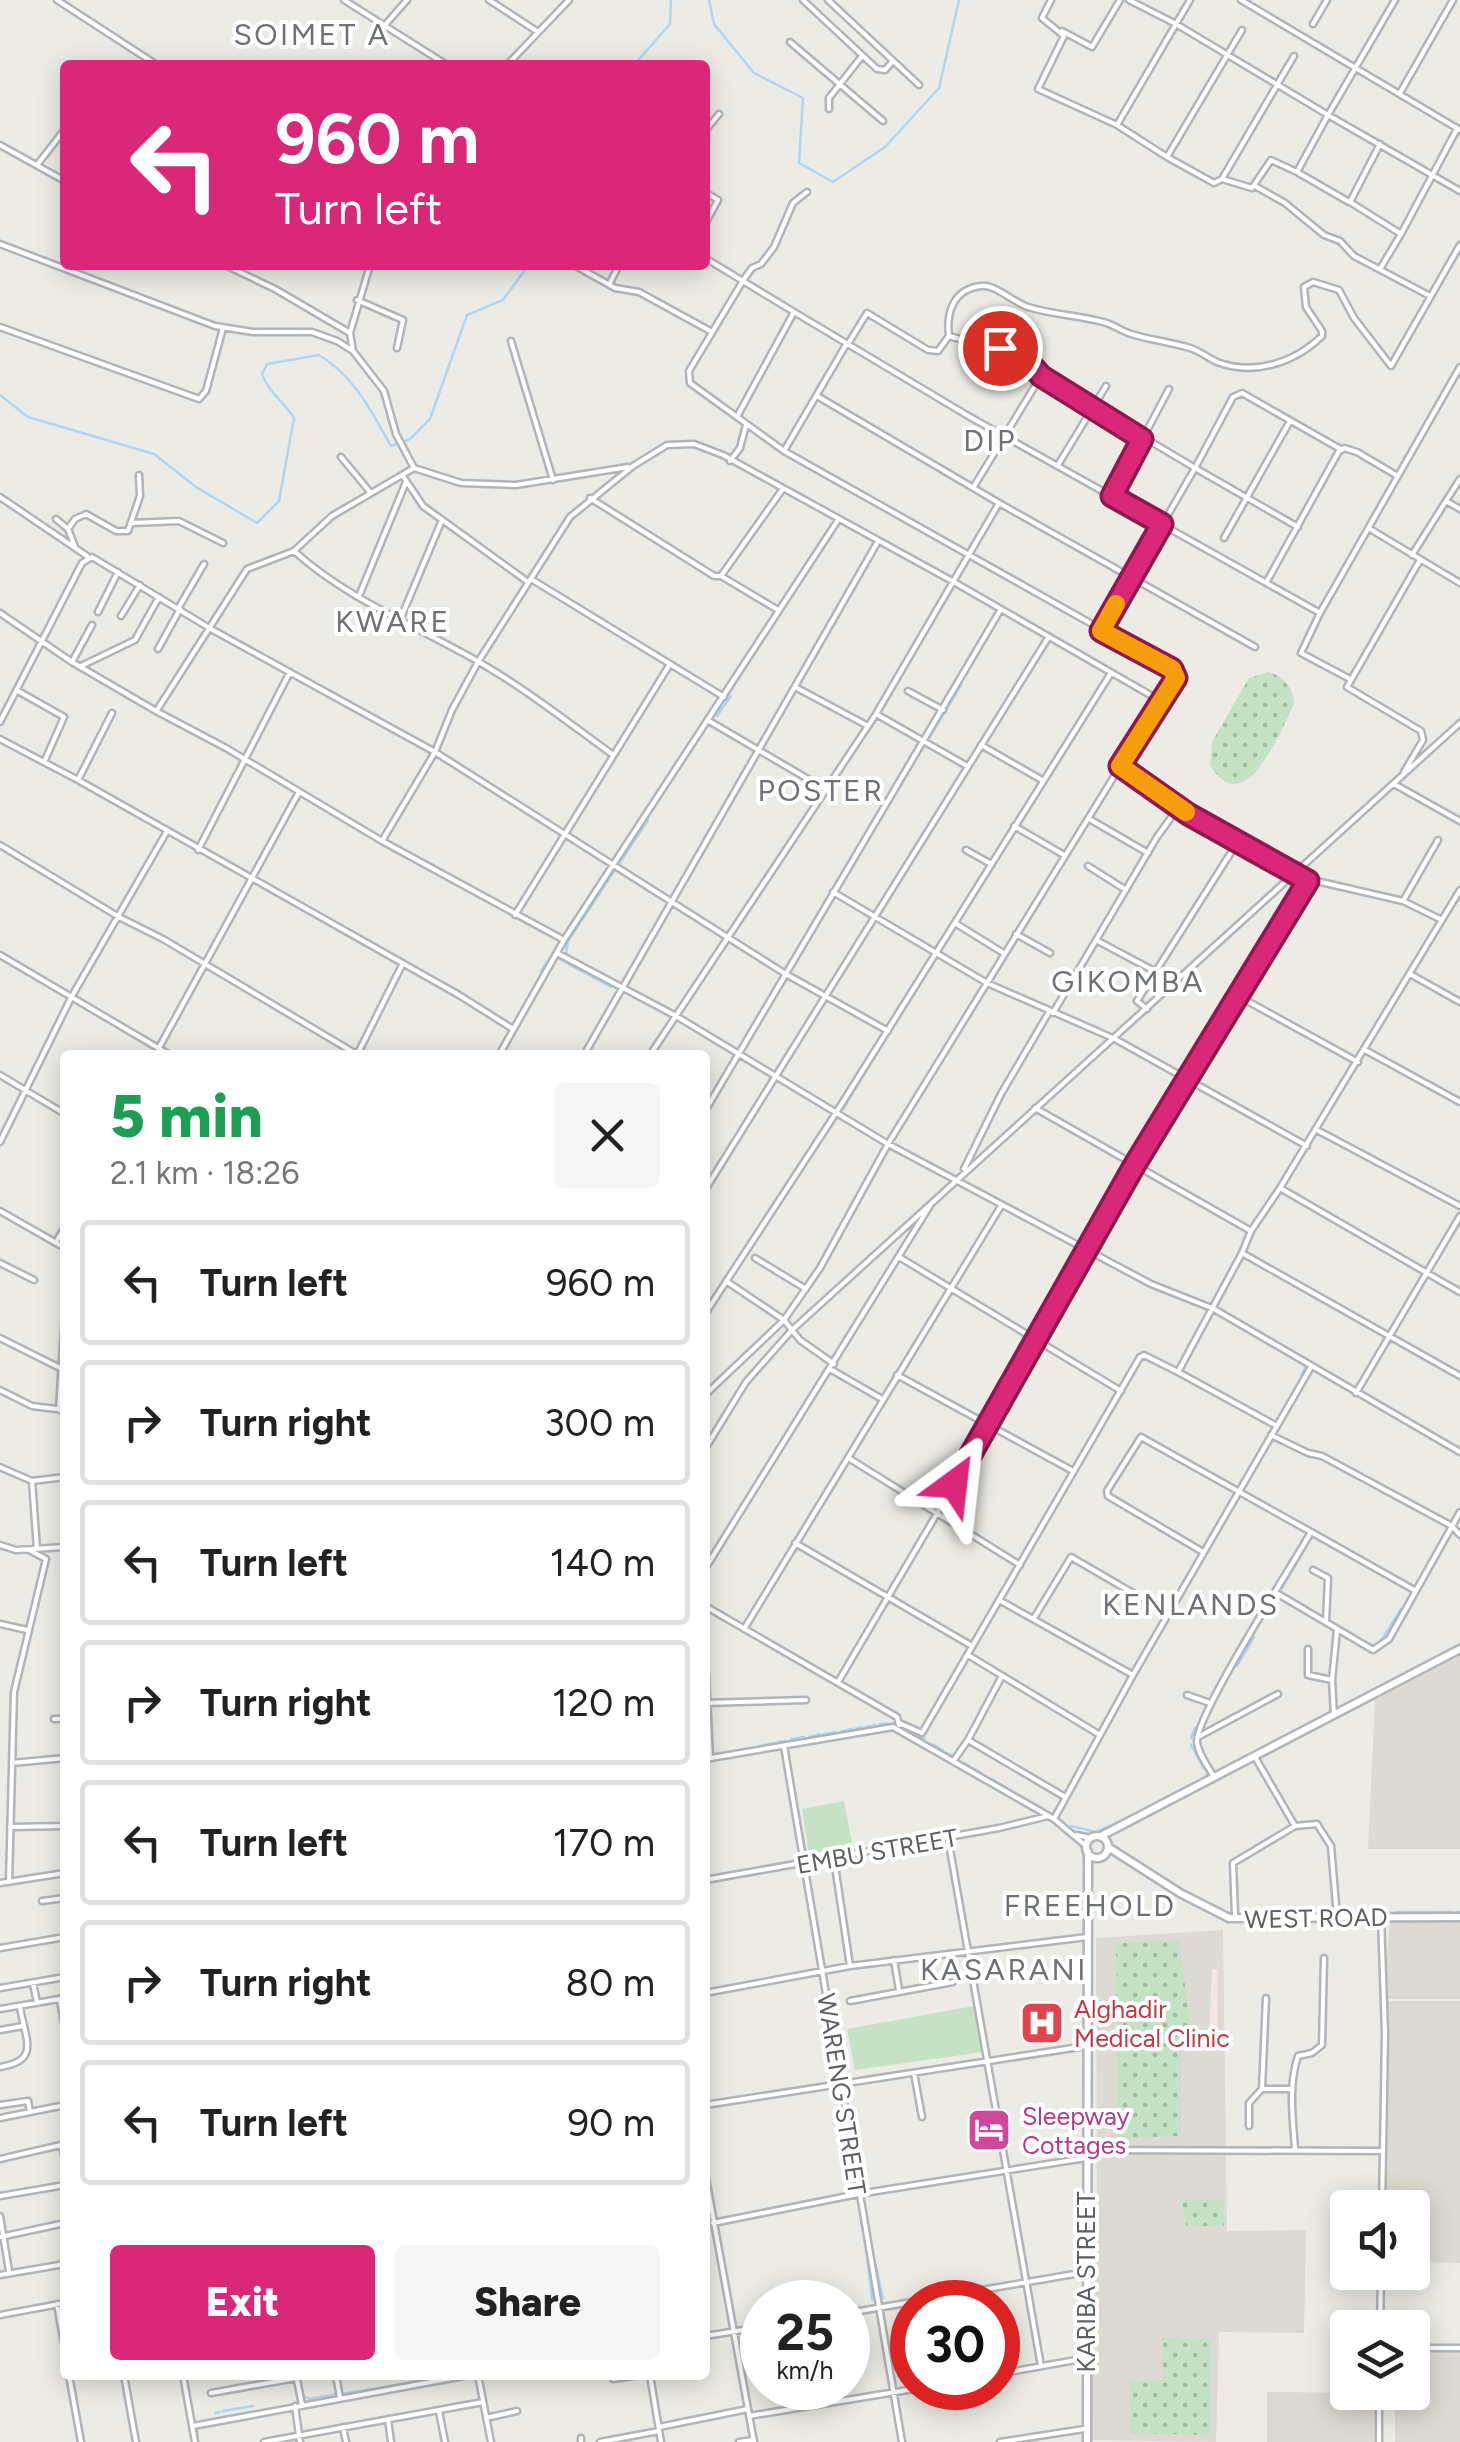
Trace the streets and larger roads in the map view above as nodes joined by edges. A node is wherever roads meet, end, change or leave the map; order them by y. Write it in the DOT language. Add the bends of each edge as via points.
graph roads {
  1 [pos="58,0"];
  2 [pos="344,0"];
  3 [pos="407,0"];
  4 [pos="489,0"];
  5 [pos="569,0"];
  6 [pos="804,0"];
  7 [pos="828,0"];
  8 [pos="1051,0"];
  9 [pos="1120,0"];
  10 [pos="1129,0"];
  11 [pos="1190,0"];
  12 [pos="1241,0"];
  13 [pos="1327,0"];
  14 [pos="1454,0"];
  15 [pos="1392,1"];
  16 [pos="1176,24"];
  17 [pos="1313,24"];
  18 [pos="385,25"];
  19 [pos="1242,30"];
  20 [pos="1062,31"];
  21 [pos="538,32"];
  22 [pos="790,42"];
  23 [pos="862,56"];
  24 [pos="1226,56"];
  25 [pos="1294,56"];
  26 [pos="149,60"];
  27 [pos="439,60"];
  28 [pos="512,60"];
  29 [pos="894,61"];
  30 [pos="1356,70"];
  31 [pos="919,85"];
  32 [pos="838,86"];
  33 [pos="1278,86"];
  34 [pos="1400,94"];
  35 [pos="830,109"];
  36 [pos="718,114"];
  37 [pos="1328,115"];
  38 [pos="884,121"];
  39 [pos="710,125"];
  40 [pos="1117,125"];
  41 [pos="1459,129"];
  42 [pos="60,135"];
  43 [pos="1380,144"];
  44 [pos="0,146"];
  45 [pos="1167,157"];
  46 [pos="36,165"];
  47 [pos="1297,172"];
  48 [pos="1430,174"];
  49 [pos="60,178"];
  50 [pos="1222,180"];
  51 [pos="1255,186"];
  52 [pos="1460,191"];
  53 [pos="807,192"];
  54 [pos="710,195"];
  55 [pos="1350,202"];
  56 [pos="710,215"];
  57 [pos="1400,234"];
  58 [pos="0,244"];
  59 [pos="1460,245"];
  60 [pos="710,261"];
  61 [pos="60,267"];
  62 [pos="69,270"];
  63 [pos="235,270"];
  64 [pos="368,270"];
  65 [pos="583,270"];
  66 [pos="616,270"];
  67 [pos="1380,270"];
  68 [pos="744,279"];
  69 [pos="608,284"];
  70 [pos="1430,296"];
  71 [pos="357,300"];
  72 [pos="794,312"];
  73 [pos="0,327"];
  74 [pos="223,328"];
  75 [pos="714,333"];
  76 [pos="350,334"];
  77 [pos="948,336"];
  78 [pos="511,342"];
  79 [pos="848,343"];
  80 [pos="397,348"];
  81 [pos="353,350"];
  82 [pos="1460,368"];
  83 [pos="1041,376"];
  84 [pos="1106,386"];
  85 [pos="1169,389"];
  86 [pos="816,396"];
  87 [pos="1092,409"];
  88 [pos="738,415"];
  89 [pos="744,421"];
  90 [pos="1290,421"];
  91 [pos="1005,436"];
  92 [pos="1142,439"];
  93 [pos="1342,450"];
  94 [pos="784,452"];
  95 [pos="342,458"];
  96 [pos="730,461"];
  97 [pos="1058,465"];
  98 [pos="633,466"];
  99 [pos="414,468"];
  100 [pos="1195,468"];
  101 [pos="139,475"];
  102 [pos="1396,475"];
  103 [pos="1460,478"];
  104 [pos="404,479"];
  105 [pos="553,480"];
  106 [pos="973,488"];
  107 [pos="782,490"];
  108 [pos="371,494"];
  109 [pos="1112,496"];
  110 [pos="0,497"];
  111 [pos="1247,497"];
  112 [pos="590,498"];
  113 [pos="1446,500"];
  114 [pos="999,503"];
  115 [pos="1460,510"];
  116 [pos="56,519"];
  117 [pos="442,520"];
  118 [pos="838,520"];
  119 [pos="132,524"];
  120 [pos="1162,524"];
  121 [pos="1298,527"];
  122 [pos="1369,528"];
  123 [pos="68,530"];
  124 [pos="1224,538"];
  125 [pos="878,542"];
  126 [pos="223,543"];
  127 [pos="75,548"];
  128 [pos="294,551"];
  129 [pos="1412,555"];
  130 [pos="967,556"];
  131 [pos="88,558"];
  132 [pos="1420,560"];
  133 [pos="204,564"];
  134 [pos="118,572"];
  135 [pos="722,576"];
  136 [pos="1130,578"];
  137 [pos="530,581"];
  138 [pos="954,582"];
  139 [pos="1266,583"];
  140 [pos="1460,583"];
  141 [pos="140,585"];
  142 [pos="359,596"];
  143 [pos="159,597"];
  144 [pos="179,609"];
  145 [pos="1001,609"];
  146 [pos="780,611"];
  147 [pos="98,612"];
  148 [pos="0,613"];
  149 [pos="1320,613"];
  150 [pos="121,616"];
  151 [pos="400,620"];
  152 [pos="92,625"];
  153 [pos="212,629"];
  154 [pos="1101,631"];
  155 [pos="1048,637"];
  156 [pos="44,642"];
  157 [pos="1255,647"];
  158 [pos="158,649"];
  159 [pos="72,662"];
  160 [pos="478,662"];
  161 [pos="670,664"];
  162 [pos="80,667"];
  163 [pos="290,672"];
  164 [pos="1112,673"];
  165 [pos="1350,679"];
  166 [pos="795,687"];
  167 [pos="908,691"];
  168 [pos="18,692"];
  169 [pos="725,698"];
  170 [pos="1160,700"];
  171 [pos="943,710"];
  172 [pos="156,712"];
  173 [pos="112,713"];
  174 [pos="876,714"];
  175 [pos="709,721"];
  176 [pos="0,722"];
  177 [pos="1460,723"];
  178 [pos="868,726"];
  179 [pos="0,740"];
  180 [pos="926,740"];
  181 [pos="981,745"];
  182 [pos="759,750"];
  183 [pos="435,752"];
  184 [pos="613,755"];
  185 [pos="244,760"];
  186 [pos="44,762"];
  187 [pos="968,766"];
  188 [pos="1120,766"];
  189 [pos="1404,772"];
  190 [pos="78,780"];
  191 [pos="1042,781"];
  192 [pos="1392,784"];
  193 [pos="825,789"];
  194 [pos="300,792"];
  195 [pos="1178,808"];
  196 [pos="1091,820"];
  197 [pos="1460,821"];
  198 [pos="1014,826"];
  199 [pos="167,831"];
  200 [pos="565,833"];
  201 [pos="1438,840"];
  202 [pos="382,841"];
  203 [pos="1237,843"];
  204 [pos="0,844"];
  205 [pos="198,850"];
  206 [pos="966,850"];
  207 [pos="1148,853"];
  208 [pos="1064,856"];
  209 [pos="615,863"];
  210 [pos="991,864"];
  211 [pos="1088,866"];
  212 [pos="1295,876"];
  213 [pos="250,880"];
  214 [pos="1308,881"];
  215 [pos="1126,890"];
  216 [pos="833,892"];
  217 [pos="1459,894"];
  218 [pos="672,901"];
  219 [pos="1402,901"];
  220 [pos="876,914"];
  221 [pos="515,916"];
  222 [pos="119,917"];
  223 [pos="1442,920"];
  224 [pos="955,923"];
  225 [pos="1016,934"];
  226 [pos="728,936"];
  227 [pos="564,940"];
  228 [pos="1096,940"];
  229 [pos="936,952"];
  230 [pos="557,953"];
  231 [pos="1050,953"];
  232 [pos="0,954"];
  233 [pos="1005,954"];
  234 [pos="204,964"];
  235 [pos="403,964"];
  236 [pos="1156,972"];
  237 [pos="784,973"];
  238 [pos="1410,974"];
  239 [pos="987,983"];
  240 [pos="624,988"];
  241 [pos="72,996"];
  242 [pos="1239,996"];
  243 [pos="828,997"];
  244 [pos="1460,1002"];
  245 [pos="1148,1010"];
  246 [pos="1051,1013"];
  247 [pos="676,1016"];
  248 [pos="513,1029"];
  249 [pos="888,1031"];
  250 [pos="1115,1039"];
  251 [pos="158,1048"];
  252 [pos="161,1050"];
  253 [pos="350,1050"];
  254 [pos="360,1050"];
  255 [pos="502,1050"];
  256 [pos="587,1050"];
  257 [pos="653,1050"];
  258 [pos="1365,1050"];
  259 [pos="739,1053"];
  260 [pos="1358,1062"];
  261 [pos="0,1075"];
  262 [pos="778,1076"];
  263 [pos="1188,1079"];
  264 [pos="26,1090"];
  265 [pos="710,1102"];
  266 [pos="1460,1102"];
  267 [pos="1035,1108"];
  268 [pos="60,1111"];
  269 [pos="836,1113"];
  270 [pos="1317,1130"];
  271 [pos="0,1142"];
  272 [pos="888,1144"];
  273 [pos="1307,1146"];
  274 [pos="1134,1166"];
  275 [pos="962,1173"];
  276 [pos="955,1180"];
  277 [pos="710,1182"];
  278 [pos="1280,1188"];
  279 [pos="933,1200"];
  280 [pos="1002,1206"];
  281 [pos="1460,1206"];
  282 [pos="0,1211"];
  283 [pos="1460,1216"];
  284 [pos="1251,1231"];
  285 [pos="60,1235"];
  286 [pos="56,1242"];
  287 [pos="60,1245"];
  288 [pos="1086,1251"];
  289 [pos="1242,1253"];
  290 [pos="898,1257"];
  291 [pos="755,1258"];
  292 [pos="0,1263"];
  293 [pos="1427,1272"];
  294 [pos="34,1280"];
  295 [pos="726,1281"];
  296 [pos="949,1288"];
  297 [pos="806,1289"];
  298 [pos="1460,1292"];
  299 [pos="710,1306"];
  300 [pos="1214,1309"];
  301 [pos="784,1320"];
  302 [pos="791,1330"];
  303 [pos="1388,1334"];
  304 [pos="0,1338"];
  305 [pos="1035,1338"];
  306 [pos="832,1366"];
  307 [pos="1312,1366"];
  308 [pos="60,1368"];
  309 [pos="1178,1372"];
  310 [pos="898,1375"];
  311 [pos="1460,1376"];
  312 [pos="0,1390"];
  313 [pos="710,1390"];
  314 [pos="1121,1391"];
  315 [pos="1356,1393"];
  316 [pos="882,1399"];
  317 [pos="60,1410"];
  318 [pos="988,1425"];
  319 [pos="1276,1425"];
  320 [pos="1271,1434"];
  321 [pos="710,1441"];
  322 [pos="1460,1452"];
  323 [pos="849,1458"];
  324 [pos="0,1467"];
  325 [pos="1074,1472"];
  326 [pos="60,1477"];
  327 [pos="32,1480"];
  328 [pos="1238,1493"];
  329 [pos="1460,1512"];
  330 [pos="937,1514"];
  331 [pos="1452,1526"];
  332 [pos="1311,1532"];
  333 [pos="1460,1535"];
  334 [pos="795,1544"];
  335 [pos="0,1545"];
  336 [pos="60,1547"];
  337 [pos="38,1549"];
  338 [pos="29,1550"];
  339 [pos="1204,1552"];
  340 [pos="710,1561"];
  341 [pos="1020,1565"];
  342 [pos="1313,1570"];
  343 [pos="1416,1590"];
  344 [pos="1276,1593"];
  345 [pos="888,1596"];
  346 [pos="1000,1600"];
  347 [pos="710,1609"];
  348 [pos="1169,1614"];
  349 [pos="1034,1618"];
  350 [pos="1326,1622"];
  351 [pos="0,1624"];
  352 [pos="1338,1628"];
  353 [pos="28,1630"];
  354 [pos="744,1630"];
  355 [pos="972,1646"];
  356 [pos="1460,1648"];
  357 [pos="1308,1649"];
  358 [pos="968,1655"];
  359 [pos="1132,1674"];
  360 [pos="1002,1676"];
  361 [pos="1332,1680"];
  362 [pos="838,1682"];
  363 [pos="1186,1694"];
  364 [pos="1278,1694"];
  365 [pos="806,1700"];
  366 [pos="710,1703"];
  367 [pos="1210,1703"];
  368 [pos="1334,1715"];
  369 [pos="60,1719"];
  370 [pos="54,1720"];
  371 [pos="899,1726"];
  372 [pos="1100,1735"];
  373 [pos="1197,1738"];
  374 [pos="968,1740"];
  375 [pos="784,1746"];
  376 [pos="1255,1757"];
  377 [pos="60,1758"];
  378 [pos="710,1759"];
  379 [pos="954,1760"];
  380 [pos="12,1763"];
  381 [pos="1214,1777"];
  382 [pos="1065,1797"];
  383 [pos="1051,1817"];
  384 [pos="60,1826"];
  385 [pos="1296,1826"];
  386 [pos="10,1827"];
  387 [pos="948,1838"];
  388 [pos="1106,1842"];
  389 [pos="1088,1845"];
  390 [pos="1102,1857"];
  391 [pos="834,1859"];
  392 [pos="1128,1860"];
  393 [pos="804,1864"];
  394 [pos="60,1874"];
  395 [pos="710,1879"];
  396 [pos="1087,1881"];
  397 [pos="9,1882"];
  398 [pos="0,1883"];
  399 [pos="60,1899"];
  400 [pos="42,1901"];
  401 [pos="1381,1916"];
  402 [pos="1337,1917"];
  403 [pos="1460,1917"];
  404 [pos="1235,1919"];
  405 [pos="1087,1936"];
  406 [pos="60,1938"];
  407 [pos="0,1948"];
  408 [pos="968,1950"];
  409 [pos="1324,1958"];
  410 [pos="894,1960"];
  411 [pos="850,1966"];
  412 [pos="822,1972"];
  413 [pos="60,1978"];
  414 [pos="32,1982"];
  415 [pos="953,1982"];
  416 [pos="0,1988"];
  417 [pos="710,1992"];
  418 [pos="900,1992"];
  419 [pos="1266,1998"];
  420 [pos="60,1999"];
  421 [pos="850,2001"];
  422 [pos="37,2003"];
  423 [pos="20,2007"];
  424 [pos="0,2009"];
  425 [pos="23,2026"];
  426 [pos="0,2030"];
  427 [pos="1086,2046"];
  428 [pos="987,2060"];
  429 [pos="0,2067"];
  430 [pos="914,2073"];
  431 [pos="842,2084"];
  432 [pos="1262,2088"];
  433 [pos="1292,2090"];
  434 [pos="0,2105"];
  435 [pos="710,2105"];
  436 [pos="60,2106"];
  437 [pos="30,2112"];
  438 [pos="922,2117"];
  439 [pos="0,2118"];
  440 [pos="1249,2126"];
  441 [pos="60,2146"];
  442 [pos="1296,2150"];
  443 [pos="1383,2151"];
  444 [pos="1086,2154"];
  445 [pos="0,2158"];
  446 [pos="1007,2170"];
  447 [pos="60,2186"];
  448 [pos="1382,2190"];
  449 [pos="858,2194"];
  450 [pos="0,2196"];
  451 [pos="710,2207"];
  452 [pos="0,2216"];
  453 [pos="713,2222"];
  454 [pos="60,2224"];
  455 [pos="714,2233"];
  456 [pos="710,2234"];
  457 [pos="2,2237"];
  458 [pos="60,2265"];
  459 [pos="1086,2272"];
  460 [pos="10,2273"];
  461 [pos="0,2275"];
  462 [pos="1027,2281"];
  463 [pos="57,2304"];
  464 [pos="60,2304"];
  465 [pos="879,2308"];
  466 [pos="870,2309"];
  467 [pos="0,2315"];
  468 [pos="60,2321"];
  469 [pos="740,2331"];
  470 [pos="732,2332"];
  471 [pos="710,2335"];
  472 [pos="1430,2348"];
  473 [pos="1460,2348"];
  474 [pos="1087,2358"];
  475 [pos="1040,2366"];
  476 [pos="890,2370"];
  477 [pos="1020,2370"];
  478 [pos="70,2380"];
  479 [pos="125,2380"];
  480 [pos="184,2380"];
  481 [pos="276,2380"];
  482 [pos="296,2380"];
  483 [pos="337,2380"];
  484 [pos="441,2380"];
  485 [pos="479,2380"];
  486 [pos="651,2380"];
  487 [pos="211,2393"];
  488 [pos="890,2393"];
  489 [pos="340,2398"];
  490 [pos="483,2402"];
  491 [pos="298,2405"];
  492 [pos="897,2410"];
  493 [pos="1379,2410"];
  494 [pos="517,2411"];
  495 [pos="439,2412"];
  496 [pos="749,2412"];
  497 [pos="486,2418"];
  498 [pos="388,2419"];
  499 [pos="192,2426"];
  500 [pos="343,2426"];
  501 [pos="1087,2428"];
  502 [pos="659,2429"];
  503 [pos="299,2438"];
  504 [pos="632,2438"];
  505 [pos="282,2440"];
  506 [pos="754,2441"];
  507 [pos="80,2442"];
  508 [pos="136,2442"];
  509 [pos="195,2442"];
  510 [pos="264,2442"];
  511 [pos="346,2442"];
  512 [pos="391,2442"];
  513 [pos="445,2442"];
  514 [pos="490,2442"];
  515 [pos="600,2442"];
  516 [pos="661,2442"];
  517 [pos="740,2442"];
  518 [pos="902,2442"];
  519 [pos="1000,2442"];
  520 [pos="1088,2442"];
  521 [pos="1379,2442"];
  1 -- 26 [label="street"];
  2 -- 18 [label="street"];
  3 -- 18 [label="street"];
  4 -- 21 [label="street"];
  5 -- 21 [label="street"];
  6 -- 23 [label="street"];
  7 -- 29 [label="street"];
  8 -- 20 [label="street" via="1043,20"];
  9 -- 20 [label="street" via="1092,48"];
  10 -- 16 [label="street"];
  11 -- 16 [label="street"];
  12 -- 30 [label="street"];
  13 -- 17 [label="street"];
  14 -- 34 [label="street"];
  15 -- 30 [label="street"];
  16 -- 24 [label="street"];
  16 -- 40 [label="street"];
  18 -- 27 [label="street"];
  19 -- 24 [label="street"];
  20 -- 40 [label="street" via="1038,89"];
  21 -- 28 [label="street"];
  22 -- 32 [label="street"];
  23 -- 29 [label="street" via="881,71"];
  23 -- 32 [label="street"];
  24 -- 33 [label="street"];
  24 -- 45 [label="street"];
  25 -- 33 [label="street"];
  29 -- 31 [label="street"];
  30 -- 34 [label="street"];
  30 -- 37 [label="street"];
  32 -- 35 [label="street"];
  32 -- 38 [label="street"];
  33 -- 37 [label="street"];
  33 -- 50 [label="street"];
  34 -- 41 [label="street"];
  36 -- 39 [label="street"];
  37 -- 43 [label="street"];
  37 -- 47 [label="street"];
  40 -- 45 [label="street"];
  41 -- 48 [label="street"];
  42 -- 46 [label="street"];
  43 -- 48 [label="street"];
  43 -- 55 [label="street"];
  44 -- 46 [label="street"];
  45 -- 50 [label="street" via="1210,182"];
  46 -- 49 [label="street"];
  47 -- 51 [label="street" via="1271,160"];
  47 -- 55 [label="street"];
  48 -- 52 [label="street"];
  48 -- 57 [label="street"];
  50 -- 51 [label="street"];
  51 -- 67 [label="street"];
  53 -- 68 [label="street" via="793,203 768,255"];
  54 -- 56 [label="street" via="718,200"];
  55 -- 57 [label="street"];
  57 -- 67 [label="street"];
  58 -- 61 [label="street"];
  59 -- 70 [label="street"];
  60 -- 68 [label="street"];
  62 -- 74 [label="street"];
  63 -- 76 [label="street"];
  64 -- 71 [label="street"];
  65 -- 69 [label="street"];
  66 -- 69 [label="street"];
  67 -- 70 [label="street"];
  68 -- 72 [label="street"];
  68 -- 75 [label="street"];
  69 -- 75 [label="street" via="635,290"];
  70 -- 77 [label="street" via="1391,366 1339,290 1313,282 1304,287 1303,300 1322,336 1291,359 1247,369 1102,321 1021,304 985,286 952,302"];
  71 -- 76 [label="street"];
  71 -- 80 [label="street" via="402,320"];
  72 -- 79 [label="street"];
  72 -- 88 [label="street"];
  73 -- 74 [label="street" via="198,399"];
  74 -- 81 [label="street" via="312,332"];
  75 -- 88 [label="street" via="687,379"];
  76 -- 81 [label="street"];
  77 -- 79 [label="street" via="938,350 928,350 867,313"];
  77 -- 83 [label="street" via="1009,350"];
  78 -- 105 [label="street"];
  79 -- 86 [label="street"];
  79 -- 91 [label="street"];
  81 -- 99 [label="street" via="384,391"];
  82 -- 102 [label="street"];
  83 -- 87 [label="street"];
  83 -- 91 [label="street"];
  84 -- 87 [label="street"];
  85 -- 92 [label="street"];
  86 -- 94 [label="street"];
  86 -- 106 [label="street"];
  87 -- 92 [label="street"];
  87 -- 97 [label="street"];
  88 -- 89 [label="street"];
  89 -- 94 [label="street"];
  89 -- 96 [label="street"];
  90 -- 93 [label="street"];
  90 -- 100 [label="street" via="1236,394"];
  90 -- 111 [label="street"];
  91 -- 97 [label="street"];
  91 -- 106 [label="street"];
  92 -- 100 [label="street"];
  92 -- 109 [label="street"];
  93 -- 102 [label="street"];
  93 -- 121 [label="street"];
  94 -- 130 [label="street"];
  95 -- 108 [label="street"];
  96 -- 98 [label="street" via="678,443"];
  96 -- 107 [label="street"];
  97 -- 109 [label="street"];
  98 -- 105 [label="street"];
  98 -- 112 [label="street"];
  99 -- 104 [label="street"];
  99 -- 105 [label="street" via="460,482"];
  100 -- 111 [label="street"];
  100 -- 120 [label="street"];
  101 -- 119 [label="street"];
  102 -- 122 [label="street"];
  103 -- 113 [label="street"];
  104 -- 108 [label="street"];
  104 -- 117 [label="street"];
  104 -- 142 [label="street"];
  106 -- 114 [label="street"];
  107 -- 118 [label="street"];
  107 -- 135 [label="street"];
  108 -- 128 [label="street" via="332,516"];
  109 -- 120 [label="street"];
  110 -- 127 [label="street"];
  111 -- 121 [label="street"];
  111 -- 124 [label="street"];
  112 -- 135 [label="street"];
  112 -- 137 [label="street"];
  113 -- 115 [label="street"];
  113 -- 129 [label="street"];
  114 -- 130 [label="street"];
  114 -- 136 [label="street"];
  116 -- 123 [label="street"];
  117 -- 137 [label="street"];
  117 -- 151 [label="street"];
  118 -- 125 [label="street"];
  118 -- 146 [label="street"];
  119 -- 123 [label="street" via="116,531 84,514"];
  119 -- 126 [label="street" via="179,521"];
  120 -- 136 [label="street"];
  120 -- 139 [label="street"];
  121 -- 139 [label="street"];
  122 -- 129 [label="street"];
  122 -- 149 [label="street"];
  123 -- 127 [label="street"];
  125 -- 138 [label="street"];
  125 -- 166 [label="street"];
  127 -- 131 [label="street"];
  128 -- 142 [label="street"];
  128 -- 153 [label="street" via="247,569"];
  129 -- 132 [label="street"];
  130 -- 138 [label="street"];
  130 -- 154 [label="street"];
  131 -- 134 [label="street"];
  131 -- 156 [label="street"];
  132 -- 140 [label="street"];
  132 -- 165 [label="street"];
  133 -- 144 [label="street"];
  134 -- 141 [label="street"];
  134 -- 147 [label="street"];
  135 -- 146 [label="street"];
  136 -- 154 [label="street"];
  136 -- 157 [label="street"];
  137 -- 160 [label="street"];
  137 -- 161 [label="street"];
  138 -- 145 [label="street"];
  138 -- 174 [label="street"];
  139 -- 149 [label="street"];
  141 -- 143 [label="street"];
  141 -- 150 [label="street"];
  142 -- 151 [label="street"];
  143 -- 144 [label="street"];
  143 -- 162 [label="street" via="135,640"];
  144 -- 153 [label="street"];
  144 -- 158 [label="street"];
  145 -- 155 [label="street"];
  145 -- 171 [label="street"];
  146 -- 169 [label="street"];
  148 -- 156 [label="street"];
  149 -- 165 [label="street" via="1300,653"];
  151 -- 160 [label="street"];
  152 -- 159 [label="street"];
  153 -- 163 [label="street"];
  153 -- 172 [label="street"];
  154 -- 170 [label="street" via="1175,673"];
  155 -- 164 [label="street"];
  155 -- 181 [label="street"];
  156 -- 159 [label="street"];
  156 -- 168 [label="street"];
  159 -- 162 [label="street"];
  160 -- 183 [label="street"];
  160 -- 184 [label="street"];
  161 -- 169 [label="street"];
  161 -- 184 [label="street"];
  162 -- 172 [label="street"];
  163 -- 183 [label="street"];
  163 -- 185 [label="street"];
  164 -- 170 [label="street"];
  164 -- 191 [label="street"];
  165 -- 189 [label="street" via="1352,692 1421,730 1423,740"];
  166 -- 178 [label="street"];
  166 -- 182 [label="street"];
  167 -- 171 [label="street"];
  168 -- 176 [label="street"];
  168 -- 186 [label="street" via="64,718"];
  169 -- 175 [label="street"];
  170 -- 188 [label="street"];
  171 -- 180 [label="street"];
  172 -- 185 [label="street"];
  173 -- 190 [label="street"];
  174 -- 178 [label="street"];
  174 -- 180 [label="street"];
  175 -- 182 [label="street"];
  175 -- 209 [label="street"];
  177 -- 189 [label="street"];
  178 -- 193 [label="street"];
  179 -- 186 [label="street"];
  180 -- 187 [label="street"];
  180 -- 216 [label="street"];
  181 -- 187 [label="street"];
  181 -- 191 [label="street"];
  182 -- 193 [label="street"];
  182 -- 218 [label="street"];
  183 -- 200 [label="street"];
  183 -- 202 [label="street"];
  184 -- 200 [label="street"];
  185 -- 194 [label="street"];
  185 -- 205 [label="street"];
  186 -- 190 [label="street"];
  187 -- 220 [label="street"];
  188 -- 195 [label="street"];
  188 -- 208 [label="street"];
  189 -- 192 [label="street"];
  190 -- 199 [label="street"];
  191 -- 198 [label="street"];
  192 -- 197 [label="street"];
  192 -- 212 [label="street"];
  193 -- 226 [label="street"];
  194 -- 202 [label="street"];
  194 -- 213 [label="street"];
  195 -- 203 [label="street"];
  195 -- 207 [label="street"];
  196 -- 207 [label="street"];
  198 -- 208 [label="street"];
  198 -- 210 [label="street"];
  199 -- 205 [label="street"];
  199 -- 222 [label="street"];
  200 -- 209 [label="street"];
  200 -- 221 [label="street"];
  201 -- 219 [label="street"];
  202 -- 221 [label="street"];
  203 -- 212 [label="street"];
  203 -- 236 [label="street"];
  204 -- 222 [label="street"];
  205 -- 213 [label="street"];
  206 -- 210 [label="street"];
  207 -- 215 [label="street"];
  208 -- 225 [label="street"];
  209 -- 218 [label="street"];
  209 -- 227 [label="street"];
  210 -- 224 [label="street"];
  211 -- 215 [label="street"];
  212 -- 214 [label="street"];
  212 -- 245 [label="street"];
  213 -- 234 [label="street"];
  213 -- 235 [label="street"];
  214 -- 219 [label="street"];
  214 -- 242 [label="street"];
  215 -- 228 [label="street"];
  216 -- 220 [label="street"];
  216 -- 237 [label="street"];
  217 -- 223 [label="street"];
  218 -- 226 [label="street"];
  218 -- 240 [label="street"];
  219 -- 223 [label="street"];
  220 -- 229 [label="street"];
  220 -- 243 [label="street"];
  221 -- 227 [label="street"];
  222 -- 234 [label="street"];
  222 -- 241 [label="street"];
  223 -- 238 [label="street"];
  224 -- 229 [label="street"];
  224 -- 233 [label="street"];
  225 -- 231 [label="street"];
  225 -- 233 [label="street"];
  226 -- 237 [label="street"];
  226 -- 247 [label="street"];
  227 -- 230 [label="street"];
  228 -- 236 [label="street"];
  228 -- 246 [label="street"];
  229 -- 239 [label="street"];
  229 -- 249 [label="street"];
  230 -- 240 [label="street"];
  230 -- 248 [label="street"];
  232 -- 241 [label="street"];
  233 -- 239 [label="street"];
  234 -- 251 [label="street"];
  234 -- 253 [label="street"];
  235 -- 248 [label="street"];
  235 -- 254 [label="street"];
  236 -- 245 [label="street" via="1137,1002"];
  237 -- 243 [label="street"];
  237 -- 259 [label="street"];
  238 -- 244 [label="street"];
  238 -- 258 [label="street"];
  239 -- 246 [label="street"];
  239 -- 272 [label="street"];
  240 -- 247 [label="street"];
  240 -- 256 [label="street"];
  241 -- 251 [label="street"];
  241 -- 264 [label="street"];
  242 -- 260 [label="street"];
  242 -- 263 [label="street"];
  243 -- 249 [label="street"];
  243 -- 262 [label="street"];
  245 -- 250 [label="street"];
  246 -- 250 [label="street"];
  246 -- 275 [label="street"];
  247 -- 257 [label="street"];
  247 -- 259 [label="street"];
  248 -- 255 [label="street"];
  249 -- 269 [label="street"];
  250 -- 263 [label="street"];
  250 -- 267 [label="street"];
  251 -- 252 [label="street"];
  258 -- 260 [label="street"];
  258 -- 266 [label="street"];
  259 -- 262 [label="street"];
  259 -- 265 [label="street"];
  260 -- 270 [label="street"];
  261 -- 264 [label="street"];
  262 -- 269 [label="street"];
  262 -- 277 [label="street"];
  263 -- 273 [label="street"];
  263 -- 274 [label="street"];
  264 -- 268 [label="street"];
  264 -- 271 [label="street"];
  267 -- 274 [label="street"];
  267 -- 275 [label="street"];
  269 -- 272 [label="street"];
  269 -- 295 [label="street"];
  270 -- 273 [label="street"];
  270 -- 281 [label="street"];
  272 -- 276 [label="street"];
  272 -- 297 [label="street"];
  273 -- 278 [label="street"];
  274 -- 284 [label="street"];
  274 -- 288 [label="street"];
  275 -- 276 [label="street"];
  276 -- 279 [label="street"];
  276 -- 280 [label="street"];
  278 -- 284 [label="street"];
  278 -- 293 [label="street"];
  279 -- 290 [label="street"];
  279 -- 302 [label="street"];
  280 -- 288 [label="street"];
  280 -- 296 [label="street"];
  282 -- 286 [label="street"];
  283 -- 293 [label="street"];
  284 -- 289 [label="street"];
  285 -- 286 [label="street"];
  286 -- 287 [label="street"];
  288 -- 300 [label="street"];
  288 -- 305 [label="street"];
  289 -- 300 [label="street"];
  289 -- 303 [label="street"];
  290 -- 296 [label="street"];
  290 -- 306 [label="street"];
  291 -- 297 [label="street"];
  292 -- 294 [label="street"];
  293 -- 298 [label="street"];
  293 -- 303 [label="street"];
  295 -- 299 [label="street"];
  295 -- 301 [label="street"];
  296 -- 305 [label="street"];
  296 -- 310 [label="street"];
  297 -- 301 [label="street"];
  300 -- 307 [label="street"];
  300 -- 309 [label="street"];
  301 -- 302 [label="street"];
  301 -- 313 [label="street"];
  302 -- 306 [label="street"];
  302 -- 321 [label="street" via="746,1382"];
  303 -- 311 [label="street"];
  303 -- 315 [label="street"];
  304 -- 308 [label="street"];
  305 -- 314 [label="street"];
  305 -- 318 [label="street"];
  306 -- 316 [label="street"];
  306 -- 340 [label="street"];
  307 -- 315 [label="street"];
  307 -- 319 [label="street"];
  309 -- 314 [label="street" via="1142,1354"];
  309 -- 319 [label="street"];
  310 -- 316 [label="street"];
  310 -- 318 [label="street"];
  312 -- 317 [label="street" via="32,1406"];
  314 -- 325 [label="street"];
  315 -- 322 [label="street"];
  316 -- 323 [label="street"];
  318 -- 325 [label="street"];
  318 -- 330 [label="street"];
  319 -- 320 [label="street"];
  320 -- 328 [label="street"];
  320 -- 331 [label="street"];
  323 -- 330 [label="street"];
  323 -- 334 [label="street"];
  324 -- 327 [label="street"];
  325 -- 341 [label="street"];
  326 -- 327 [label="street"];
  327 -- 337 [label="street"];
  328 -- 332 [label="street"];
  328 -- 339 [label="street"];
  328 -- 339 [label="street" via="1142,1437 1116,1478 1108,1496"];
  329 -- 331 [label="street"];
  330 -- 341 [label="street"];
  330 -- 345 [label="street"];
  331 -- 333 [label="street"];
  331 -- 343 [label="street"];
  332 -- 343 [label="street"];
  332 -- 344 [label="street"];
  334 -- 345 [label="street"];
  334 -- 354 [label="street"];
  335 -- 338 [label="street"];
  336 -- 337 [label="street"];
  337 -- 338 [label="street"];
  338 -- 353 [label="street" via="46,1559"];
  339 -- 348 [label="street"];
  341 -- 346 [label="street"];
  342 -- 350 [label="street" via="1328,1578"];
  343 -- 352 [label="street" via="1380,1648"];
  344 -- 350 [label="street"];
  344 -- 367 [label="street"];
  345 -- 355 [label="street"];
  345 -- 362 [label="street"];
  346 -- 349 [label="street"];
  346 -- 355 [label="street"];
  347 -- 354 [label="street"];
  348 -- 349 [label="street" via="1071,1557"];
  348 -- 359 [label="street"];
  349 -- 359 [label="street"];
  350 -- 352 [label="street"];
  351 -- 353 [label="street"];
  352 -- 361 [label="street"];
  353 -- 380 [label="street" via="14,1692"];
  354 -- 362 [label="street"];
  355 -- 358 [label="street"];
  356 -- 368 [label="street"];
  357 -- 361 [label="street" via="1308,1675"];
  358 -- 360 [label="street"];
  358 -- 371 [label="street" via="922,1733"];
  359 -- 372 [label="street"];
  360 -- 372 [label="street"];
  360 -- 374 [label="street"];
  361 -- 368 [label="street"];
  362 -- 371 [label="street" via="897,1717"];
  363 -- 367 [label="street"];
  364 -- 373 [label="street"];
  365 -- 366 [label="street"];
  367 -- 373 [label="street"];
  368 -- 376 [label="street"];
  369 -- 370 [label="street"];
  371 -- 375 [label="street"];
  371 -- 379 [label="street"];
  372 -- 382 [label="street"];
  373 -- 381 [label="street"];
  374 -- 379 [label="street"];
  374 -- 382 [label="street"];
  375 -- 378 [label="street"];
  375 -- 393 [label="street, WARENG STREET"];
  376 -- 381 [label="street"];
  376 -- 385 [label="street"];
  377 -- 380 [label="street"];
  379 -- 383 [label="street"];
  380 -- 386 [label="street"];
  381 -- 388 [label="street" via="1117,1828"];
  382 -- 383 [label="street"];
  383 -- 387 [label="street, EMBU STREET"];
  383 -- 389 [label="street"];
  384 -- 386 [label="street"];
  385 -- 402 [label="street" via="1317,1824 1330,1841"];
  385 -- 404 [label="street" via="1232,1864"];
  386 -- 397 [label="street"];
  387 -- 391 [label="street, EMBU STREET"];
  387 -- 408 [label="street"];
  388 -- 389 [label="street"];
  388 -- 390 [label="street"];
  388 -- 392 [label="street, WEST ROAD"];
  389 -- 390 [label="street, WEST ROAD"];
  389 -- 396 [label="street, KARIBA STREET"];
  390 -- 392 [label="street, WEST ROAD"];
  390 -- 396 [label="street"];
  391 -- 393 [label="street, EMBU STREET"];
  391 -- 411 [label="street"];
  392 -- 404 [label="street, WEST ROAD"];
  393 -- 395 [label="street, EMBU STREET"];
  393 -- 412 [label="street, WARENG STREET"];
  394 -- 397 [label="street"];
  396 -- 405 [label="street, KARIBA STREET"];
  397 -- 398 [label="street"];
  399 -- 400 [label="street"];
  401 -- 402 [label="street, WEST ROAD"];
  401 -- 403 [label="street, WEST ROAD"];
  401 -- 443 [label="street"];
  402 -- 404 [label="street, WEST ROAD"];
  405 -- 408 [label="street"];
  405 -- 427 [label="street, KARIBA STREET"];
  406 -- 407 [label="street"];
  408 -- 410 [label="street"];
  408 -- 428 [label="street"];
  409 -- 433 [label="street" via="1322,2045 1298,2056"];
  410 -- 411 [label="street"];
  410 -- 418 [label="street"];
  411 -- 412 [label="street"];
  412 -- 417 [label="street"];
  412 -- 431 [label="street, WARENG STREET"];
  413 -- 414 [label="street"];
  414 -- 416 [label="street"];
  414 -- 422 [label="street"];
  415 -- 418 [label="street"];
  418 -- 421 [label="street"];
  419 -- 432 [label="street"];
  420 -- 422 [label="street"];
  422 -- 423 [label="street"];
  423 -- 424 [label="street"];
  423 -- 425 [label="street"];
  425 -- 426 [label="street"];
  425 -- 429 [label="street" via="25,2058"];
  427 -- 428 [label="street"];
  427 -- 444 [label="street, KARIBA STREET"];
  428 -- 430 [label="street"];
  428 -- 446 [label="street"];
  430 -- 431 [label="street"];
  430 -- 438 [label="street"];
  431 -- 435 [label="street"];
  431 -- 449 [label="street, WARENG STREET"];
  432 -- 433 [label="street"];
  432 -- 440 [label="street" via="1249,2103"];
  433 -- 442 [label="street"];
  434 -- 437 [label="street" via="28,2101"];
  436 -- 437 [label="street"];
  437 -- 439 [label="street"];
  441 -- 445 [label="street"];
  442 -- 443 [label="street"];
  442 -- 444 [label="street"];
  443 -- 448 [label="street"];
  444 -- 446 [label="street"];
  444 -- 459 [label="street, KARIBA STREET"];
  446 -- 449 [label="street"];
  446 -- 462 [label="street"];
  447 -- 450 [label="street"];
  449 -- 453 [label="street"];
  449 -- 465 [label="street, WARENG STREET"];
  451 -- 453 [label="street"];
  452 -- 457 [label="street"];
  453 -- 455 [label="street"];
  454 -- 457 [label="street"];
  455 -- 456 [label="street"];
  455 -- 470 [label="street"];
  457 -- 460 [label="street"];
  458 -- 460 [label="street"];
  459 -- 462 [label="street"];
  459 -- 474 [label="street, KARIBA STREET"];
  460 -- 461 [label="street"];
  462 -- 465 [label="street"];
  462 -- 475 [label="street"];
  463 -- 464 [label="street"];
  463 -- 467 [label="street"];
  463 -- 468 [label="street"];
  465 -- 466 [label="street"];
  465 -- 476 [label="street, WARENG STREET"];
  469 -- 470 [label="street"];
  470 -- 471 [label="street"];
  470 -- 496 [label="street"];
  472 -- 473 [label="street"];
  474 -- 475 [label="street"];
  474 -- 501 [label="street, KARIBA STREET"];
  475 -- 477 [label="street"];
  478 -- 507 [label="street"];
  479 -- 508 [label="street"];
  480 -- 499 [label="street"];
  481 -- 487 [label="street"];
  482 -- 491 [label="street"];
  483 -- 489 [label="street"];
  484 -- 489 [label="street"];
  485 -- 490 [label="street"];
  486 -- 502 [label="street"];
  488 -- 496 [label="street"];
  489 -- 491 [label="street"];
  490 -- 495 [label="street"];
  490 -- 497 [label="street"];
  491 -- 499 [label="street"];
  491 -- 503 [label="street"];
  492 -- 518 [label="street, WARENG STREET"];
  493 -- 521 [label="street"];
  494 -- 497 [label="street"];
  495 -- 498 [label="street"];
  495 -- 513 [label="street"];
  496 -- 502 [label="street"];
  496 -- 506 [label="street"];
  497 -- 514 [label="street"];
  498 -- 500 [label="street"];
  498 -- 512 [label="street"];
  499 -- 509 [label="street"];
  500 -- 503 [label="street"];
  500 -- 511 [label="street"];
  501 -- 519 [label="street"];
  501 -- 520 [label="street, KARIBA STREET"];
  502 -- 504 [label="street"];
  502 -- 516 [label="street"];
  503 -- 505 [label="street"];
  504 -- 515 [label="street"];
  505 -- 510 [label="street"];
  506 -- 517 [label="street"];
}
